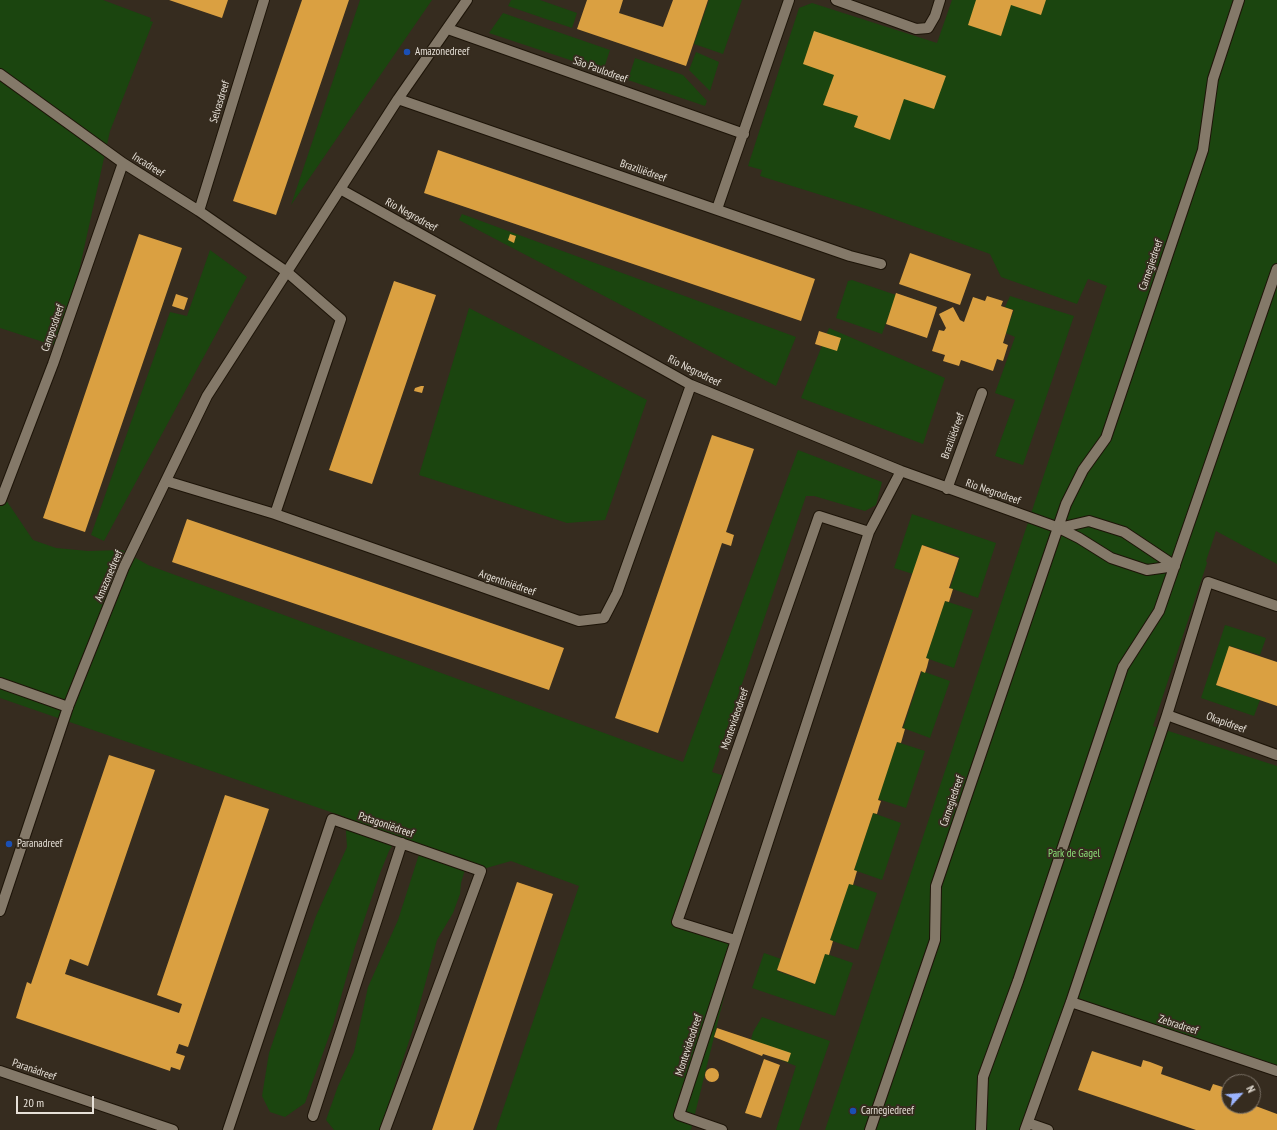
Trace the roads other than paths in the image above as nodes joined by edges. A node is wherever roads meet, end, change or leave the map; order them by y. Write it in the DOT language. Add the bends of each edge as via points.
graph roads {
  1 [pos="264,0"];
  2 [pos="467,0"];
  3 [pos="788,0"];
  4 [pos="836,0"];
  5 [pos="940,0"];
  6 [pos="1239,0"];
  7 [pos="448,29"];
  8 [pos="0,74"];
  9 [pos="398,99"];
  10 [pos="744,134"];
  11 [pos="123,163"];
  12 [pos="340,189"];
  13 [pos="717,209"];
  14 [pos="199,211"];
  15 [pos="881,264"];
  16 [pos="1277,269"];
  17 [pos="287,272"];
  18 [pos="691,385"];
  19 [pos="982,393"];
  20 [pos="901,471"];
  21 [pos="166,481"];
  22 [pos="947,489"];
  23 [pos="2,500"];
  24 [pos="275,514"];
  25 [pos="1059,528"];
  26 [pos="869,532"];
  27 [pos="1175,566"];
  28 [pos="1277,606"];
  29 [pos="0,684"];
  30 [pos="68,707"];
  31 [pos="1167,715"];
  32 [pos="1277,755"];
  33 [pos="402,842"];
  34 [pos="0,911"];
  35 [pos="735,940"];
  36 [pos="1071,1002"];
  37 [pos="0,1071"];
  38 [pos="1277,1071"];
  39 [pos="313,1116"];
  40 [pos="1026,1126"];
  41 [pos="173,1130"];
  42 [pos="228,1130"];
  43 [pos="385,1130"];
  44 [pos="722,1130"];
  45 [pos="870,1130"];
  46 [pos="980,1130"];
  47 [pos="1048,1130"];
  1 -- 14 [label="street, Selvasdreef"];
  2 -- 7 [label="street, Amazonedreef"];
  3 -- 10 [label="street"];
  4 -- 5 [label="street" via="916,29 928,28"];
  6 -- 25 [label="street, Carnegiedreef" via="1213,78 1203,150 1106,438 1083,470 1066,504"];
  7 -- 9 [label="street, Amazonedreef"];
  7 -- 10 [label="street, São Paulodreef"];
  8 -- 11 [label="street, Incadreef"];
  9 -- 12 [label="street, Amazonedreef"];
  9 -- 13 [label="street, Braziliëdreef"];
  10 -- 13 [label="street"];
  11 -- 14 [label="street, Incadreef"];
  11 -- 23 [label="street, Camposdreef" via="53,364"];
  12 -- 17 [label="street, Amazonedreef"];
  12 -- 18 [label="street, Rio Negrodreef"];
  13 -- 15 [label="street, Braziliëdreef" via="850,256"];
  14 -- 17 [label="street, Incadreef"];
  16 -- 27 [label="street"];
  17 -- 21 [label="street, Amazonedreef" via="207,396"];
  17 -- 24 [label="street" via="341,319"];
  18 -- 20 [label="street, Rio Negrodreef"];
  18 -- 24 [label="street, Argentiniëdreef" via="617,593 604,618 579,621"];
  19 -- 22 [label="street, Braziliëdreef"];
  20 -- 22 [label="street, Rio Negrodreef"];
  20 -- 26 [label="street, Montevideodreef"];
  21 -- 24 [label="street, Argentiniëdreef"];
  21 -- 30 [label="street, Amazonedreef" via="124,567"];
  22 -- 25 [label="street, Rio Negrodreef"];
  25 -- 27 [label="street" via="1111,558 1148,570"];
  25 -- 27 [label="street" via="1089,521 1124,532"];
  25 -- 45 [label="street, Carnegiedreef" via="936,886 935,940"];
  26 -- 35 [label="street, Montevideodreef"];
  26 -- 35 [label="street, Montevideodreef" via="819,516 677,922"];
  27 -- 46 [label="street" via="1159,611 1123,667 1018,981 983,1077"];
  28 -- 31 [label="street" via="1208,582"];
  29 -- 30 [label="street"];
  30 -- 34 [label="street, Amazonedreef"];
  31 -- 32 [label="street, Okapidreef"];
  31 -- 36 [label="street"];
  33 -- 39 [label="street"];
  33 -- 42 [label="street, Patagoniëdreef" via="332,819"];
  33 -- 43 [label="street, Patagoniëdreef" via="481,871"];
  35 -- 44 [label="street, Montevideodreef" via="679,1115"];
  36 -- 38 [label="street, Zebradreef"];
  36 -- 40 [label="street"];
  37 -- 41 [label="street, Paranádreef"];
  40 -- 47 [label="street"];
}
